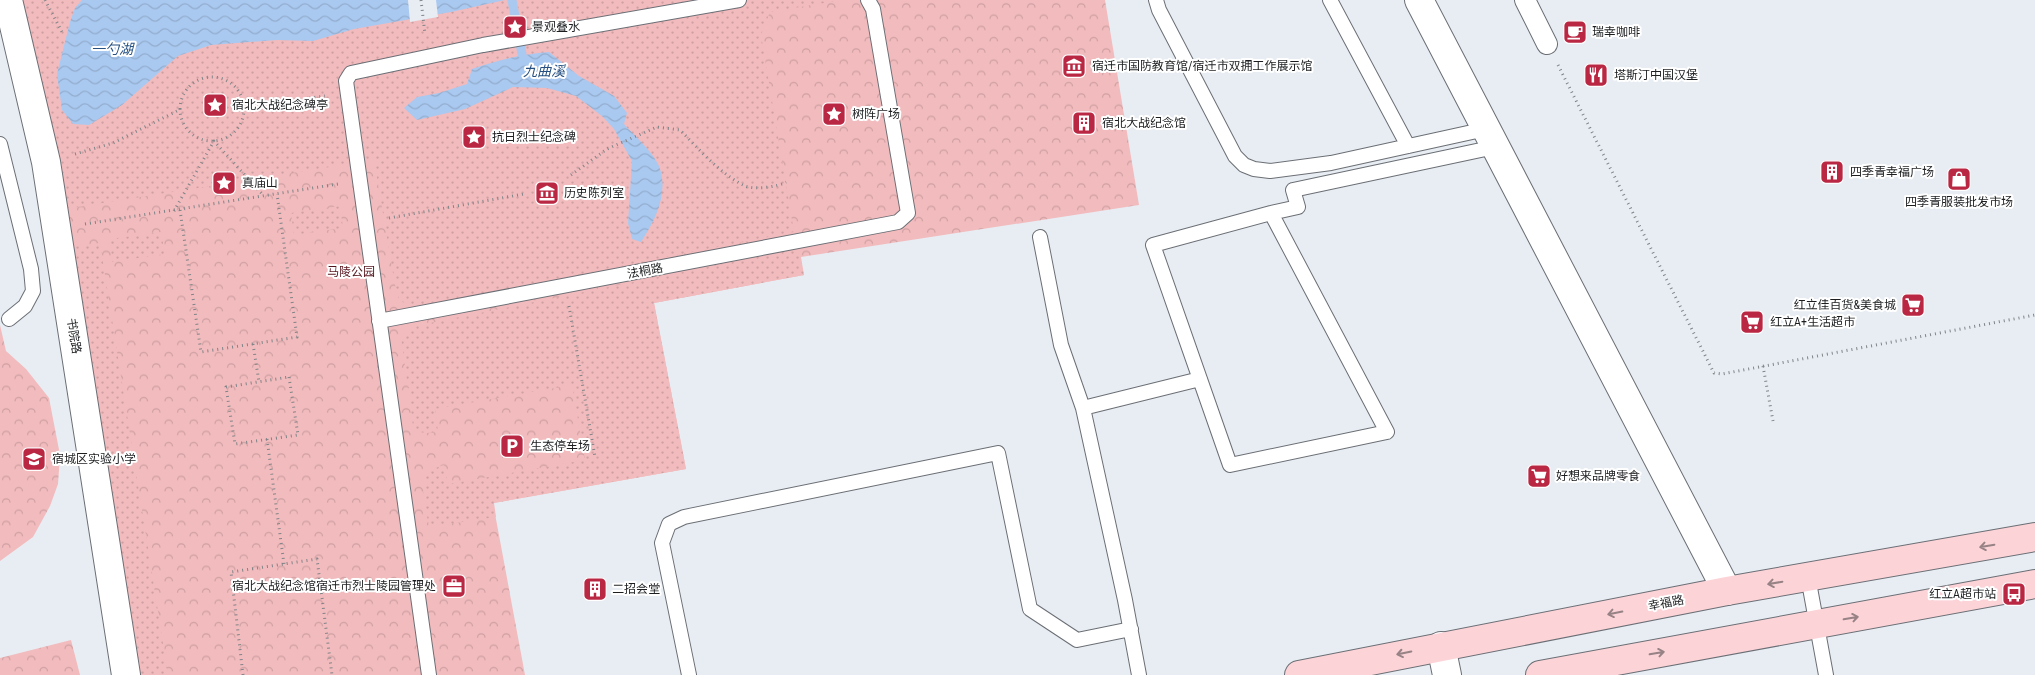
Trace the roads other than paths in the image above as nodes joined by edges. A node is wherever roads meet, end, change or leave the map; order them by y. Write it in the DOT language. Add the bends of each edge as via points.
graph roads {
  1 [pos="8,0"];
  2 [pos="739,0"];
  3 [pos="868,0"];
  4 [pos="1156,0"];
  5 [pos="1330,0"];
  6 [pos="1419,0"];
  7 [pos="1525,0"];
  8 [pos="1547,44"];
  9 [pos="1491,138"];
  10 [pos="0,144"];
  11 [pos="1408,146"];
  12 [pos="1271,213"];
  13 [pos="1040,237"];
  14 [pos="9,319"];
  15 [pos="379,322"];
  16 [pos="1200,379"];
  17 [pos="1083,408"];
  18 [pos="2035,537"];
  19 [pos="1808,577"];
  20 [pos="2035,584"];
  21 [pos="1727,591"];
  22 [pos="1817,624"];
  23 [pos="1130,629"];
  24 [pos="1442,646"];
  25 [pos="126,675"];
  26 [pos="429,675"];
  27 [pos="689,675"];
  28 [pos="1139,675"];
  29 [pos="1299,675"];
  30 [pos="1447,675"];
  31 [pos="1540,675"];
  32 [pos="1826,675"];
  1 -- 25 [label="street, 书院路" via="46,162"];
  2 -- 15 [label="lane" via="351,73 346,82 346,93"];
  3 -- 15 [label="lane, 法桐路" via="873,9 908,213 898,222"];
  4 -- 11 [label="lane" via="1235,156 1244,165 1270,171 1331,163"];
  5 -- 11 [label="lane"];
  6 -- 9 [label="street"];
  7 -- 8 [label="street"];
  9 -- 11 [label="lane"];
  9 -- 12 [label="lane" via="1293,190 1298,207"];
  9 -- 21 [label="street"];
  10 -- 14 [label="lane" via="31,269 33,291 25,306"];
  12 -- 16 [label="lane" via="1153,245"];
  12 -- 16 [label="lane" via="1388,432 1230,465"];
  13 -- 17 [label="lane" via="1061,345"];
  15 -- 26 [label="lane"];
  16 -- 17 [label="lane"];
  17 -- 23 [label="lane"];
  18 -- 19 [label="main road, 幸福路, one-way"];
  19 -- 21 [label="main road, 幸福路, one-way"];
  19 -- 22 [label="lane"];
  22 -- 20 [label="main road, one-way"];
  21 -- 24 [label="main road, 幸福路, one-way"];
  31 -- 22 [label="main road, one-way"];
  22 -- 32 [label="lane"];
  23 -- 27 [label="lane" via="1077,640 1030,610 998,453 684,517 670,524 662,543"];
  23 -- 28 [label="lane"];
  24 -- 29 [label="main road, 幸福路, one-way"];
  24 -- 30 [label="street"];
}
